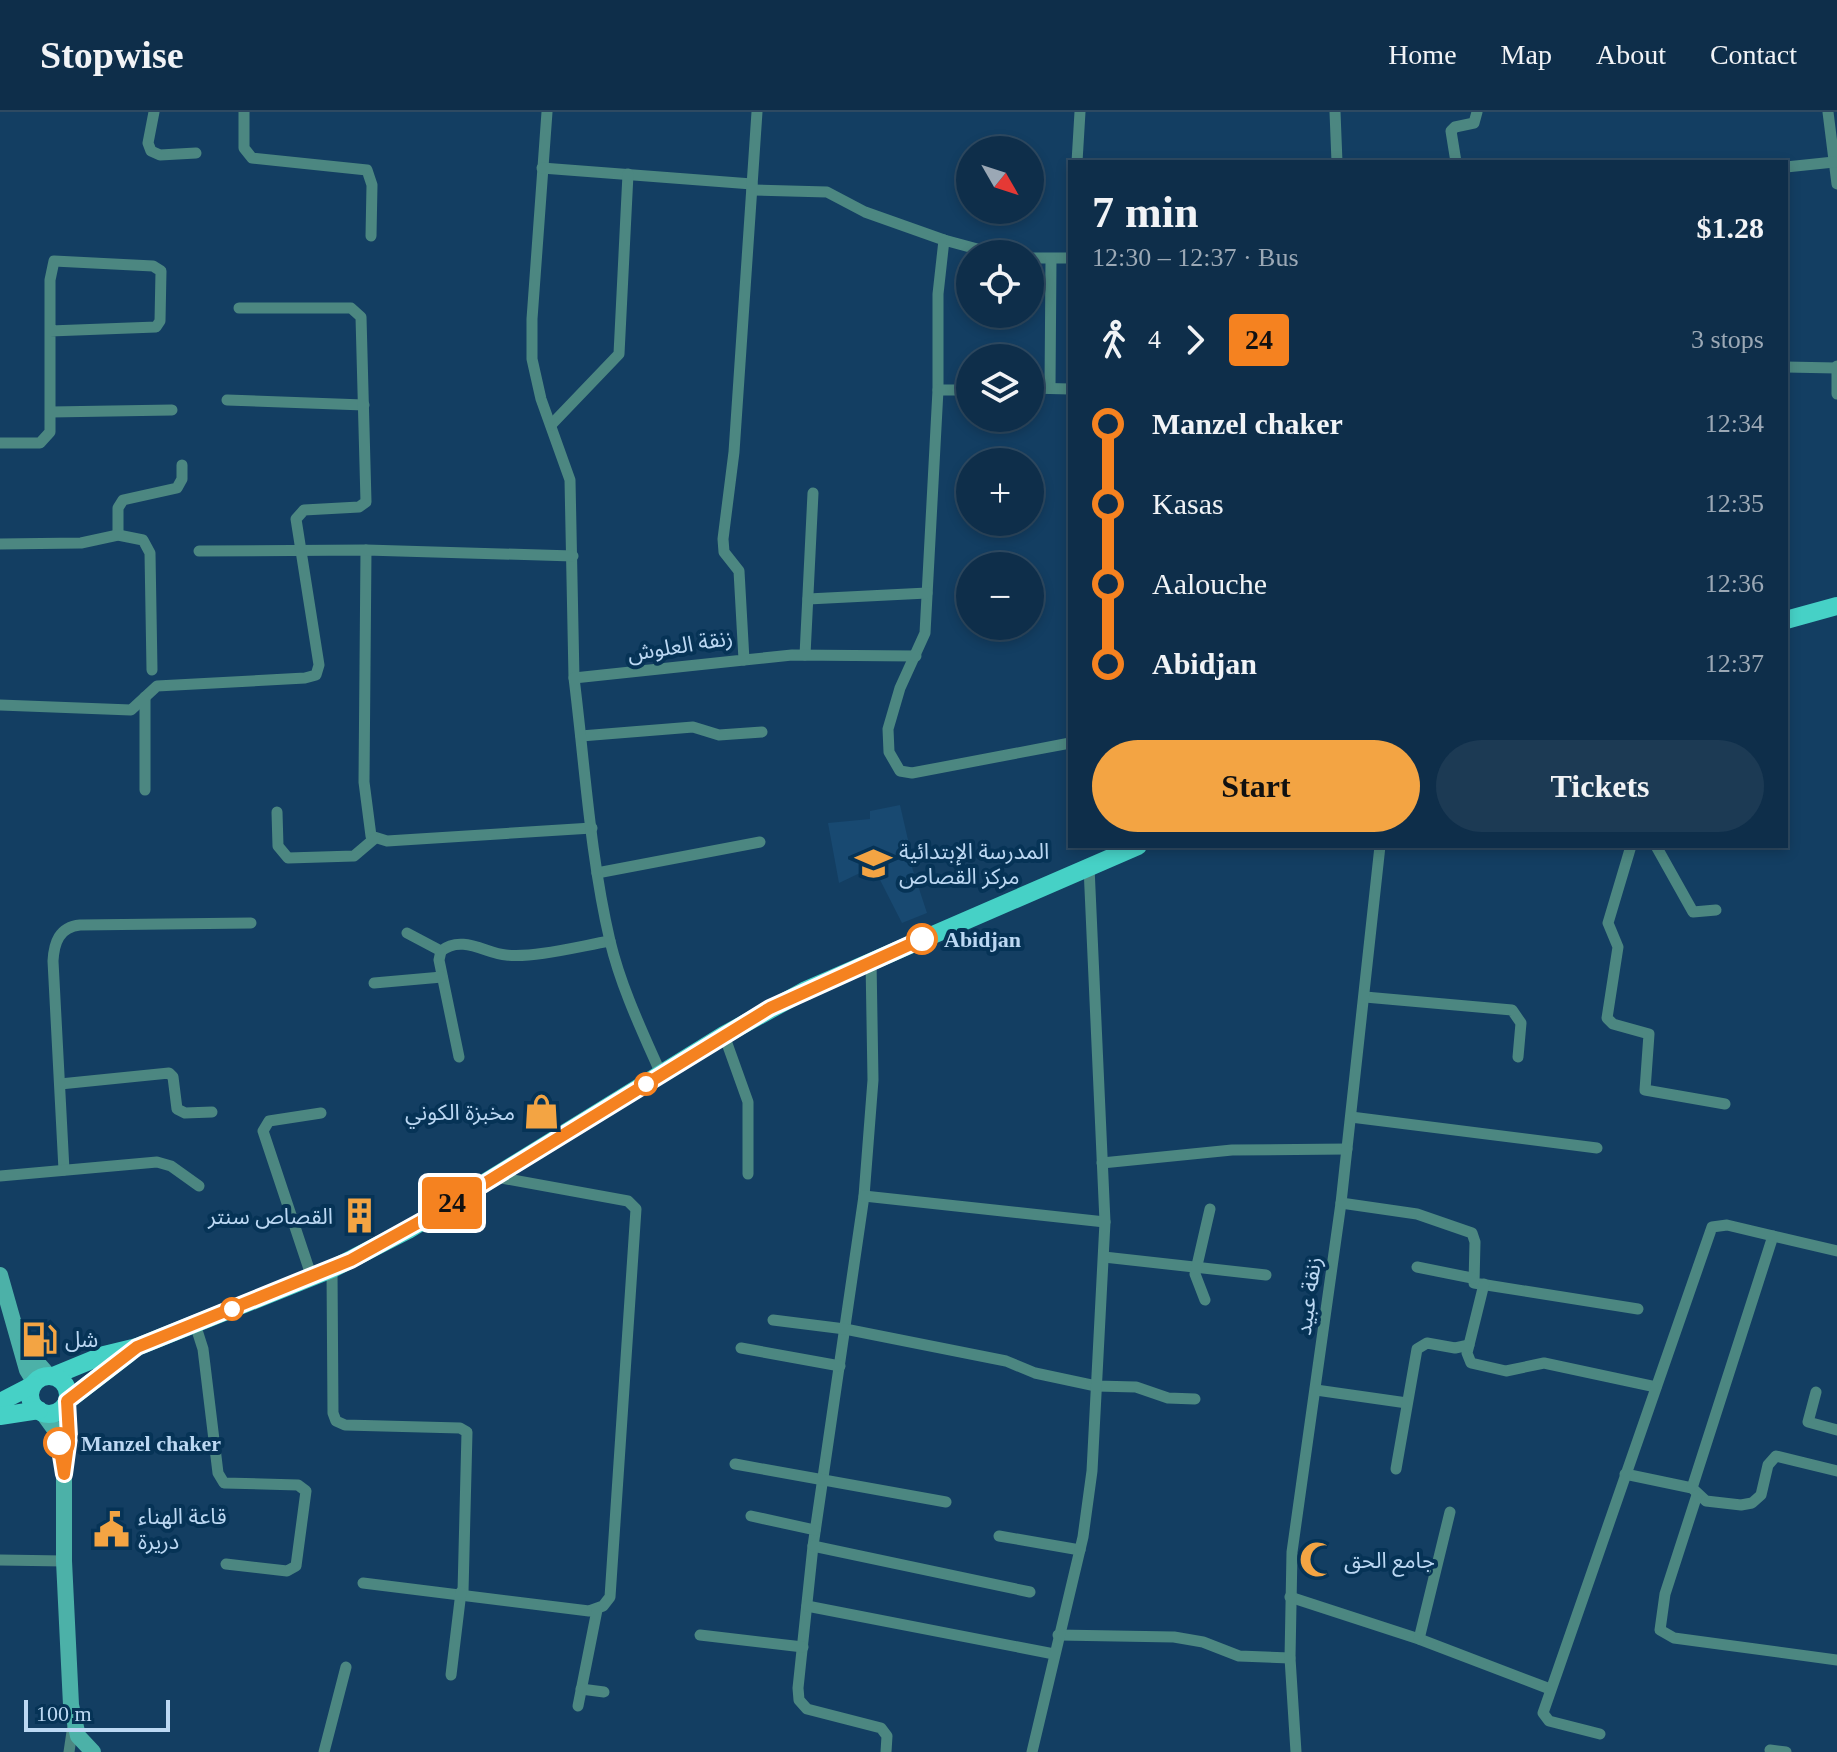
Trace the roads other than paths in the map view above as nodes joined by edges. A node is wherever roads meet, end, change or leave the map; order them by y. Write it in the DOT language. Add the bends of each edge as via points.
graph roads {
  1 [pos="154,112"];
  2 [pos="244,112"];
  3 [pos="547,112"];
  4 [pos="757,112"];
  5 [pos="1080,112"];
  6 [pos="1335,112"];
  7 [pos="1477,112"];
  8 [pos="1828,112"];
  9 [pos="196,153"];
  10 [pos="1077,160"];
  11 [pos="1337,160"];
  12 [pos="1456,160"];
  13 [pos="1834,162"];
  14 [pos="1788,167"];
  15 [pos="542,168"];
  16 [pos="628,174"];
  17 [pos="1837,184"];
  18 [pos="752,187"];
  19 [pos="371,236"];
  20 [pos="944,240"];
  21 [pos="956,243"];
  22 [pos="1068,258"];
  23 [pos="1044,259"];
  24 [pos="1051,259"];
  25 [pos="239,308"];
  26 [pos="50,331"];
  27 [pos="1788,367"];
  28 [pos="1837,367"];
  29 [pos="1044,387"];
  30 [pos="1050,387"];
  31 [pos="1068,389"];
  32 [pos="938,390"];
  33 [pos="956,390"];
  34 [pos="1837,394"];
  35 [pos="227,400"];
  36 [pos="364,405"];
  37 [pos="172,410"];
  38 [pos="51,412"];
  39 [pos="551,425"];
  40 [pos="0,443"];
  41 [pos="182,465"];
  42 [pos="813,493"];
  43 [pos="118,535"];
  44 [pos="0,544"];
  45 [pos="300,549"];
  46 [pos="366,550"];
  47 [pos="199,551"];
  48 [pos="573,556"];
  49 [pos="927,593"];
  50 [pos="808,599"];
  51 [pos="1837,606"];
  52 [pos="1788,619"];
  53 [pos="805,655"];
  54 [pos="916,656"];
  55 [pos="744,660"];
  56 [pos="152,670"];
  57 [pos="574,678"];
  58 [pos="145,697"];
  59 [pos="0,705"];
  60 [pos="762,732"];
  61 [pos="581,736"];
  62 [pos="1068,743"];
  63 [pos="145,790"];
  64 [pos="277,812"];
  65 [pos="592,828"];
  66 [pos="374,839"];
  67 [pos="760,842"];
  68 [pos="1133,848"];
  69 [pos="1380,848"];
  70 [pos="1630,848"];
  71 [pos="1657,848"];
  72 [pos="1089,867"];
  73 [pos="597,873"];
  74 [pos="1716,910"];
  75 [pos="251,923"];
  76 [pos="407,933"];
  77 [pos="610,941"];
  78 [pos="441,951"];
  79 [pos="871,960"];
  80 [pos="442,977"];
  81 [pos="374,983"];
  82 [pos="1365,997"];
  83 [pos="724,1035"];
  84 [pos="459,1057"];
  85 [pos="1518,1057"];
  86 [pos="661,1074"];
  87 [pos="60,1084"];
  88 [pos="1725,1104"];
  89 [pos="212,1112"];
  90 [pos="321,1113"];
  91 [pos="1351,1117"];
  92 [pos="1597,1148"];
  93 [pos="1347,1149"];
  94 [pos="1102,1163"];
  95 [pos="64,1170"];
  96 [pos="748,1174"];
  97 [pos="0,1176"];
  98 [pos="495,1177"];
  99 [pos="199,1186"];
  100 [pos="864,1196"];
  101 [pos="1341,1203"];
  102 [pos="1210,1209"];
  103 [pos="1105,1222"];
  104 [pos="1773,1236"];
  105 [pos="1837,1251"];
  106 [pos="1104,1257"];
  107 [pos="1195,1266"];
  108 [pos="1417,1267"];
  109 [pos="332,1269"];
  110 [pos="0,1275"];
  111 [pos="1266,1275"];
  112 [pos="312,1278"];
  113 [pos="1472,1278"];
  114 [pos="1484,1284"];
  115 [pos="1205,1300"];
  116 [pos="1638,1309"];
  117 [pos="773,1320"];
  118 [pos="195,1324"];
  119 [pos="845,1329"];
  120 [pos="1469,1345"];
  121 [pos="137,1347"];
  122 [pos="741,1348"];
  123 [pos="840,1366"];
  124 [pos="42,1380"];
  125 [pos="1096,1386"];
  126 [pos="1656,1387"];
  127 [pos="1316,1390"];
  128 [pos="1816,1392"];
  129 [pos="1195,1399"];
  130 [pos="0,1402"];
  131 [pos="66,1402"];
  132 [pos="1407,1403"];
  133 [pos="40,1411"];
  134 [pos="0,1416"];
  135 [pos="1837,1430"];
  136 [pos="735,1464"];
  137 [pos="1396,1469"];
  138 [pos="1837,1471"];
  139 [pos="64,1474"];
  140 [pos="1625,1474"];
  141 [pos="823,1478"];
  142 [pos="1695,1492"];
  143 [pos="946,1502"];
  144 [pos="1450,1512"];
  145 [pos="751,1516"];
  146 [pos="815,1530"];
  147 [pos="999,1536"];
  148 [pos="813,1546"];
  149 [pos="1080,1550"];
  150 [pos="0,1560"];
  151 [pos="64,1561"];
  152 [pos="226,1564"];
  153 [pos="363,1583"];
  154 [pos="462,1592"];
  155 [pos="1030,1592"];
  156 [pos="1290,1597"];
  157 [pos="807,1606"];
  158 [pos="597,1610"];
  159 [pos="700,1635"];
  160 [pos="1058,1635"];
  161 [pos="1419,1639"];
  162 [pos="803,1647"];
  163 [pos="1054,1654"];
  164 [pos="1290,1658"];
  165 [pos="1837,1660"];
  166 [pos="346,1667"];
  167 [pos="451,1675"];
  168 [pos="581,1689"];
  169 [pos="1550,1689"];
  170 [pos="604,1692"];
  171 [pos="578,1706"];
  172 [pos="73,1720"];
  173 [pos="1600,1734"];
  174 [pos="1770,1750"];
  175 [pos="69,1752"];
  176 [pos="93,1752"];
  177 [pos="324,1752"];
  178 [pos="886,1752"];
  179 [pos="1032,1752"];
  180 [pos="1296,1752"];
  181 [pos="1786,1752"];
  1 -- 9 [label="street" via="151,151"];
  2 -- 19 [label="street" via="244,148 252,158 367,170 372,185"];
  3 -- 15 [label="street"];
  4 -- 18 [label="street, زنقة العلوش"];
  5 -- 10 [label="street"];
  6 -- 11 [label="street"];
  7 -- 12 [label="street" via="1474,123 1451,131"];
  8 -- 13 [label="street"];
  13 -- 14 [label="street"];
  13 -- 17 [label="street"];
  15 -- 16 [label="street"];
  15 -- 39 [label="street" via="532,359"];
  16 -- 18 [label="street"];
  16 -- 39 [label="street" via="619,354"];
  18 -- 20 [label="street" via="827,192 865,212"];
  18 -- 55 [label="street, زنقة العلوش" via="723,539 724,552 739,571"];
  20 -- 21 [label="street"];
  20 -- 32 [label="street" via="937,306"];
  22 -- 24 [label="street"];
  23 -- 24 [label="street"];
  24 -- 30 [label="street"];
  25 -- 36 [label="street" via="357,310"];
  26 -- 26 [label="street" via="50,267 56,260 153,266 161,271 156,327"];
  26 -- 38 [label="street"];
  27 -- 28 [label="street"];
  28 -- 34 [label="street"];
  29 -- 30 [label="street"];
  30 -- 31 [label="street"];
  32 -- 33 [label="street"];
  32 -- 49 [label="street"];
  35 -- 36 [label="street"];
  36 -- 45 [label="street" via="366,502 300,512"];
  37 -- 38 [label="street"];
  38 -- 40 [label="street" via="50,432 43,443"];
  39 -- 48 [label="street" via="569,472"];
  41 -- 43 [label="street" via="177,488 123,500"];
  42 -- 50 [label="street"];
  43 -- 44 [label="street" via="81,543"];
  43 -- 56 [label="street" via="138,537 148,545"];
  45 -- 46 [label="street"];
  45 -- 47 [label="street"];
  45 -- 58 [label="street" via="319,665 316,675 163,685"];
  46 -- 48 [label="street"];
  46 -- 66 [label="street" via="364,795 368,832"];
  48 -- 57 [label="street"];
  49 -- 50 [label="street"];
  49 -- 54 [label="street" via="925,633"];
  50 -- 53 [label="street"];
  51 -- 52 [label="main road"];
  53 -- 54 [label="street"];
  53 -- 55 [label="street"];
  54 -- 62 [label="street" via="888,729 889,752 900,771"];
  55 -- 57 [label="street, زنقة العلوش"];
  57 -- 61 [label="street"];
  58 -- 59 [label="street" via="131,710"];
  58 -- 63 [label="street"];
  60 -- 61 [label="street" via="719,735 693,727"];
  61 -- 65 [label="street"];
  64 -- 66 [label="street" via="278,846 288,858 354,856"];
  65 -- 66 [label="street"];
  65 -- 73 [label="street"];
  67 -- 73 [label="street"];
  68 -- 72 [label="main road"];
  69 -- 82 [label="street, زنقة عبيد"];
  70 -- 88 [label="street" via="1608,923 1618,947 1607,1018 1649,1034 1645,1090"];
  71 -- 74 [label="street" via="1693,912"];
  72 -- 79 [label="main road"];
  72 -- 94 [label="street"];
  73 -- 77 [label="street"];
  75 -- 87 [label="street" via="80,925 63,931 53,961"];
  76 -- 78 [label="street"];
  77 -- 78 [label="street" via="507,956 479,945"];
  77 -- 86 [label="street"];
  78 -- 80 [label="street"];
  79 -- 83 [label="main road"];
  79 -- 100 [label="street" via="873,1080"];
  80 -- 81 [label="street"];
  80 -- 84 [label="street"];
  82 -- 85 [label="street" via="1512,1010 1521,1023"];
  82 -- 91 [label="street, زنقة عبيد"];
  83 -- 86 [label="main road"];
  83 -- 96 [label="street" via="748,1102"];
  86 -- 98 [label="main road"];
  87 -- 89 [label="street" via="169,1073 177,1109"];
  87 -- 95 [label="street"];
  90 -- 112 [label="street" via="269,1121 263,1131"];
  91 -- 92 [label="street"];
  91 -- 93 [label="street, زنقة عبيد"];
  93 -- 94 [label="street" via="1232,1150"];
  93 -- 101 [label="street, زنقة عبيد"];
  94 -- 103 [label="street"];
  95 -- 97 [label="street"];
  95 -- 99 [label="street" via="157,1162"];
  98 -- 109 [label="main road"];
  98 -- 158 [label="street" via="628,1201 636,1209 610,1592"];
  100 -- 103 [label="street"];
  100 -- 119 [label="street"];
  101 -- 113 [label="street" via="1417,1214 1468,1230 1475,1237"];
  101 -- 127 [label="street, زنقة عبيد"];
  102 -- 107 [label="street"];
  103 -- 106 [label="street"];
  104 -- 105 [label="street"];
  104 -- 126 [label="street" via="1719,1223 1712,1227"];
  104 -- 142 [label="street"];
  106 -- 107 [label="street"];
  106 -- 125 [label="street"];
  107 -- 111 [label="street"];
  107 -- 115 [label="street"];
  108 -- 113 [label="street"];
  109 -- 112 [label="main road"];
  109 -- 154 [label="street" via="336,1421 467,1432"];
  110 -- 124 [label="street" via="18,1338"];
  112 -- 118 [label="main road"];
  113 -- 114 [label="street"];
  114 -- 116 [label="street"];
  114 -- 120 [label="street"];
  117 -- 119 [label="street"];
  118 -- 121 [label="main road"];
  118 -- 152 [label="street" via="203,1349 218,1473 224,1483 298,1485 306,1491 296,1566 287,1571"];
  119 -- 123 [label="street"];
  119 -- 125 [label="street" via="1006,1361"];
  120 -- 126 [label="street" via="1467,1360 1494,1370 1544,1363"];
  120 -- 132 [label="street" via="1427,1343 1417,1349"];
  121 -- 124 [label="main road"];
  121 -- 131 [label="main road"];
  122 -- 123 [label="street"];
  123 -- 141 [label="street"];
  124 -- 130 [label="main road"];
  124 -- 131 [label="main road" via="65,1384"];
  124 -- 133 [label="main road" via="31,1396"];
  125 -- 129 [label="street" via="1136,1387 1168,1398"];
  125 -- 149 [label="street"];
  126 -- 140 [label="street"];
  127 -- 132 [label="street"];
  127 -- 156 [label="street, زنقة عبيد"];
  128 -- 135 [label="street" via="1808,1422"];
  131 -- 133 [label="main road" via="52,1413"];
  131 -- 139 [label="street"];
  132 -- 137 [label="street"];
  133 -- 134 [label="main road"];
  133 -- 139 [label="street" via="55,1430"];
  136 -- 141 [label="street"];
  138 -- 142 [label="street" via="1776,1456 1768,1465 1761,1495 1752,1503 1706,1501"];
  139 -- 151 [label="street"];
  140 -- 142 [label="street"];
  140 -- 169 [label="street"];
  141 -- 143 [label="street"];
  141 -- 146 [label="street"];
  142 -- 165 [label="street" via="1665,1594 1659,1622 1664,1635"];
  144 -- 161 [label="street"];
  145 -- 146 [label="street"];
  146 -- 148 [label="street"];
  147 -- 149 [label="street"];
  148 -- 155 [label="street"];
  148 -- 157 [label="street"];
  149 -- 160 [label="street"];
  150 -- 151 [label="street"];
  151 -- 172 [label="street"];
  153 -- 154 [label="street"];
  154 -- 158 [label="street"];
  154 -- 167 [label="street"];
  156 -- 161 [label="street"];
  156 -- 164 [label="street, زنقة عبيد"];
  157 -- 162 [label="street"];
  157 -- 163 [label="street"];
  158 -- 168 [label="street"];
  159 -- 162 [label="street"];
  160 -- 163 [label="street"];
  160 -- 164 [label="street" via="1189,1639 1239,1656"];
  161 -- 169 [label="street"];
  162 -- 178 [label="street" via="801,1705 881,1728 887,1736"];
  163 -- 179 [label="street"];
  164 -- 180 [label="street, زنقة عبيد"];
  166 -- 177 [label="street"];
  168 -- 170 [label="street"];
  168 -- 171 [label="street"];
  169 -- 173 [label="street" via="1545,1720"];
  172 -- 175 [label="street"];
  172 -- 176 [label="street" via="81,1742"];
  174 -- 181 [label="street"];
}
